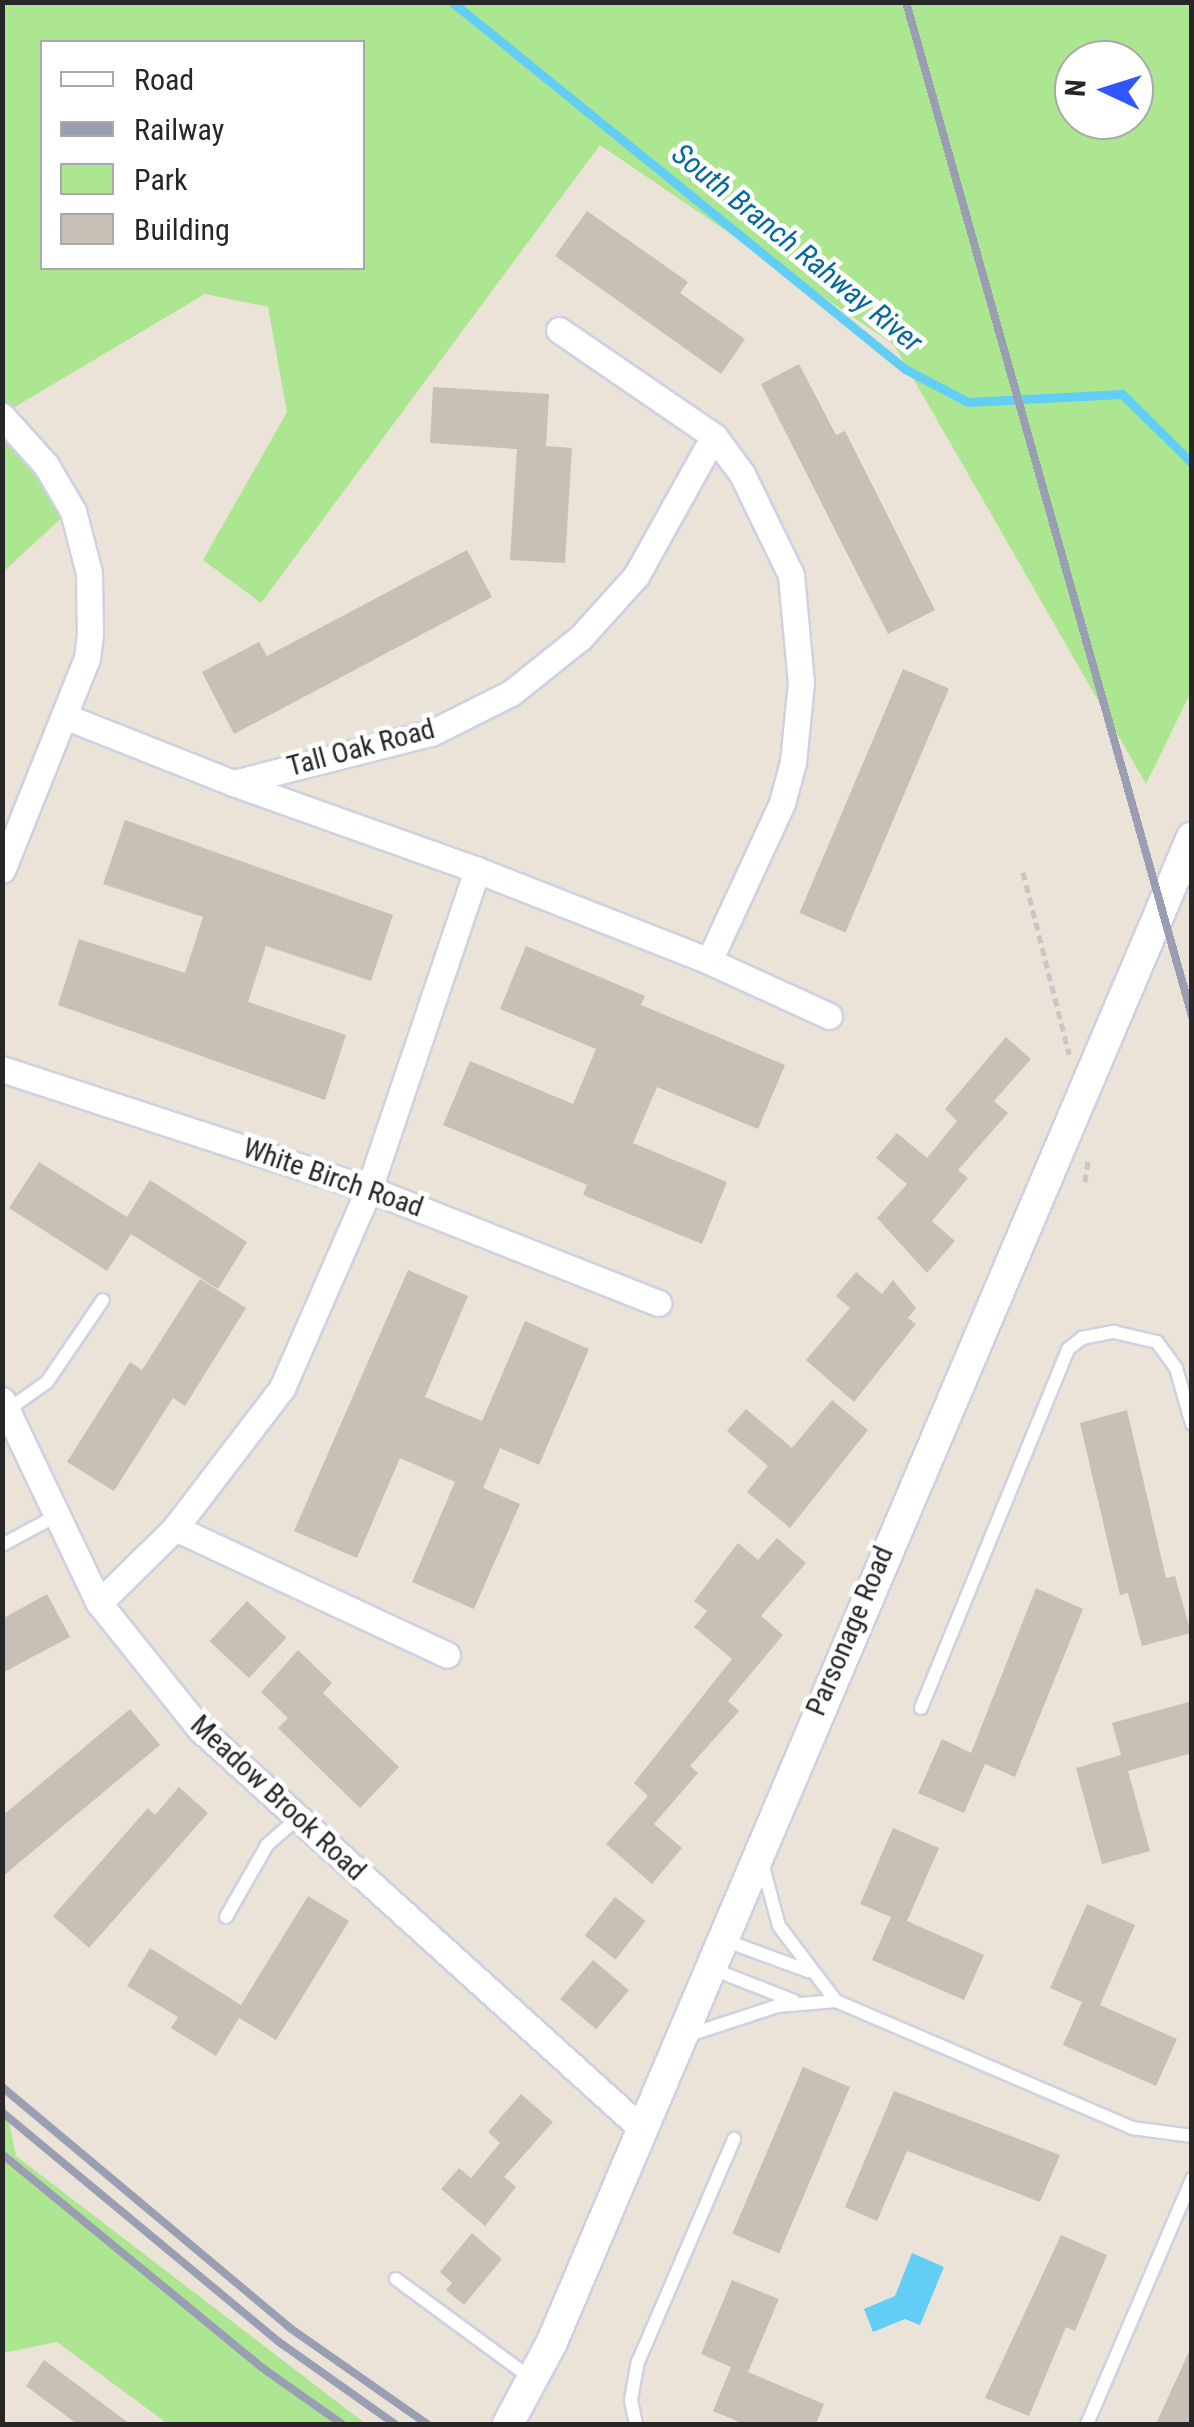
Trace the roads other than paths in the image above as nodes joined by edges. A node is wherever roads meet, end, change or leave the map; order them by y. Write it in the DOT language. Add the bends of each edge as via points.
graph roads {
  1 [pos="559,330"];
  2 [pos="2,416"];
  3 [pos="714,436"];
  4 [pos="64,716"];
  5 [pos="233,783"];
  6 [pos="1192,836"];
  7 [pos="2,870"];
  8 [pos="477,870"];
  9 [pos="709,961"];
  10 [pos="829,1016"];
  11 [pos="2,1069"];
  12 [pos="369,1188"];
  13 [pos="104,1300"];
  14 [pos="658,1303"];
  15 [pos="4,1406"];
  16 [pos="1192,1424"];
  17 [pos="54,1516"];
  18 [pos="175,1528"];
  19 [pos="2,1545"];
  20 [pos="99,1603"];
  21 [pos="448,1656"];
  22 [pos="921,1708"];
  23 [pos="298,1818"];
  24 [pos="758,1844"];
  25 [pos="226,1917"];
  26 [pos="720,1938"];
  27 [pos="708,1968"];
  28 [pos="811,1972"];
  29 [pos="836,2001"];
  30 [pos="800,2003"];
  31 [pos="678,2040"];
  32 [pos="641,2128"];
  33 [pos="1192,2136"];
  34 [pos="734,2139"];
  35 [pos="1192,2179"];
  36 [pos="396,2279"];
  37 [pos="534,2379"];
  38 [pos="508,2424"];
  39 [pos="636,2424"];
  40 [pos="1087,2424"];
  1 -- 3 [label="street"];
  2 -- 4 [label="street" via="65,495 85,554 90,634"];
  3 -- 5 [label="street, Tall Oak Road" via="636,576 580,638 511,693 431,733"];
  3 -- 9 [label="street" via="742,474 790,575 801,682 782,802"];
  4 -- 5 [label="street, Tall Oak Road"];
  4 -- 7 [label="street"];
  5 -- 8 [label="street, Tall Oak Road"];
  6 -- 24 [label="street, Parsonage Road"];
  8 -- 9 [label="street, Tall Oak Road"];
  8 -- 12 [label="street"];
  9 -- 10 [label="street, Tall Oak Road"];
  11 -- 12 [label="street, White Birch Road"];
  12 -- 14 [label="street, White Birch Road"];
  12 -- 18 [label="street" via="282,1388"];
  13 -- 15 [label="lane" via="48,1382"];
  15 -- 17 [label="street, Meadow Brook Road"];
  16 -- 22 [label="lane" via="1176,1368 1158,1342 1114,1332 1082,1338 1068,1349"];
  17 -- 19 [label="lane"];
  17 -- 20 [label="street, Meadow Brook Road"];
  18 -- 20 [label="street"];
  18 -- 21 [label="street"];
  20 -- 23 [label="street, Meadow Brook Road" via="200,1729"];
  23 -- 25 [label="lane" via="267,1845"];
  23 -- 32 [label="street, Meadow Brook Road"];
  24 -- 26 [label="street, Parsonage Road"];
  24 -- 28 [label="lane" via="779,1926"];
  26 -- 27 [label="street, Parsonage Road"];
  26 -- 28 [label="lane"];
  27 -- 30 [label="lane"];
  27 -- 31 [label="street, Parsonage Road"];
  28 -- 29 [label="lane"];
  29 -- 30 [label="lane"];
  29 -- 33 [label="lane" via="1132,2128"];
  30 -- 31 [label="lane" via="732,2017"];
  31 -- 32 [label="street, Parsonage Road"];
  32 -- 37 [label="street, Parsonage Road"];
  34 -- 39 [label="lane" via="638,2362 630,2400"];
  35 -- 40 [label="lane"];
  36 -- 37 [label="lane"];
  37 -- 38 [label="street, Parsonage Road"];
}
